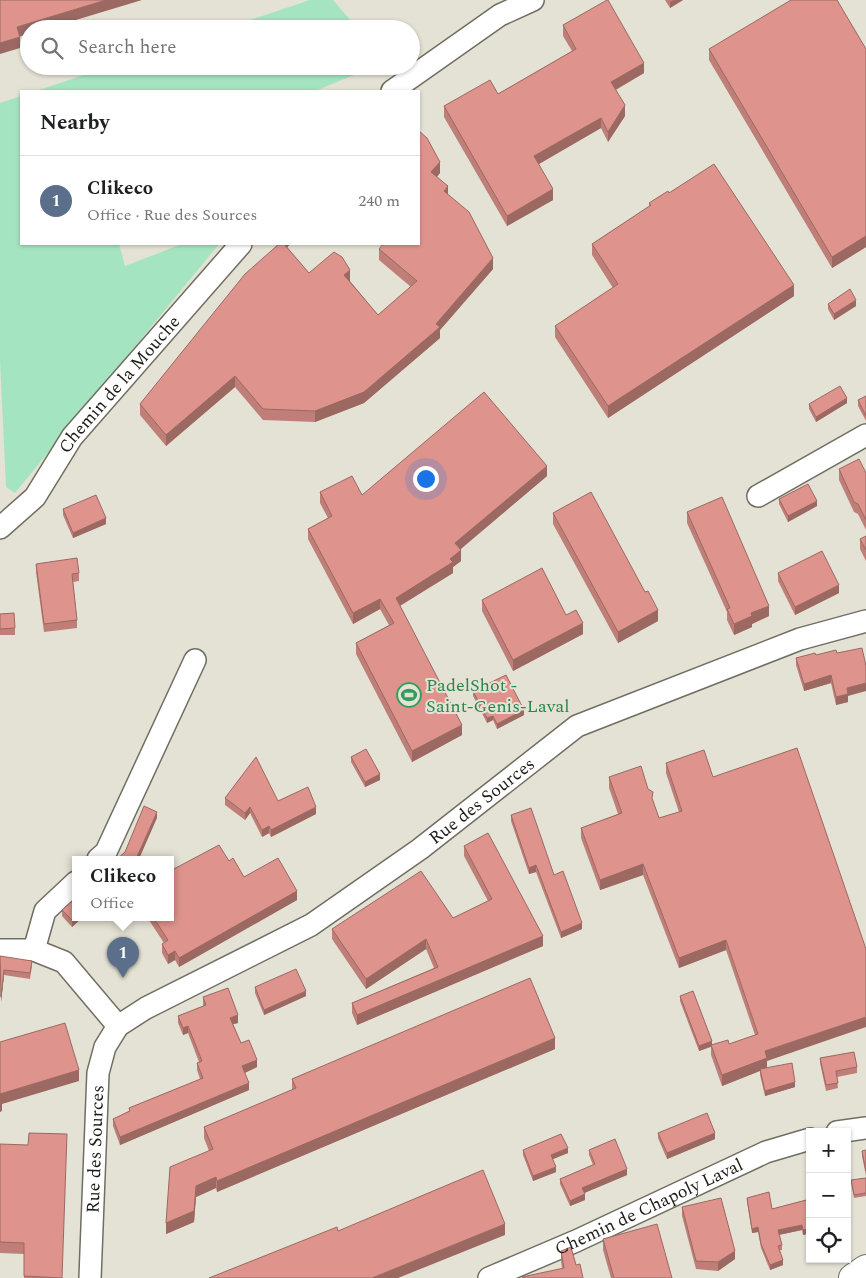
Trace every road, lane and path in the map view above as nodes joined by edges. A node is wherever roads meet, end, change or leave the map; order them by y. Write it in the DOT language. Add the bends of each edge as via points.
graph roads {
  1 [pos="533,0"];
  2 [pos="420,71"];
  3 [pos="415,75"];
  4 [pos="393,90"];
  5 [pos="240,245"];
  6 [pos="866,435"];
  7 [pos="758,496"];
  8 [pos="0,528"];
  9 [pos="866,621"];
  10 [pos="195,660"];
  11 [pos="101,856"];
  12 [pos="72,886"];
  13 [pos="0,950"];
  14 [pos="34,950"];
  15 [pos="118,1026"];
  16 [pos="866,1128"];
  17 [pos="851,1130"];
  18 [pos="806,1140"];
  19 [pos="866,1269"];
  20 [pos="90,1278"];
  21 [pos="489,1278"];
  22 [pos="853,1278"];
  1 -- 2 [label="street" via="500,15"];
  3 -- 4 [label="street"];
  5 -- 8 [label="street, Chemin de la Mouche" via="72,437 36,498"];
  6 -- 7 [label="street"];
  9 -- 15 [label="street, Rue des Sources" via="800,639 577,726 420,849 311,925 146,1008"];
  10 -- 11 [label="street"];
  12 -- 14 [label="street" via="45,911"];
  13 -- 14 [label="street"];
  14 -- 15 [label="street" via="64,962"];
  15 -- 20 [label="street, Rue des Sources" via="105,1047 98,1073"];
  16 -- 17 [label="street"];
  18 -- 21 [label="street, Chemin de Chapoly Laval" via="766,1152"];
  19 -- 22 [label="highway"];
}
